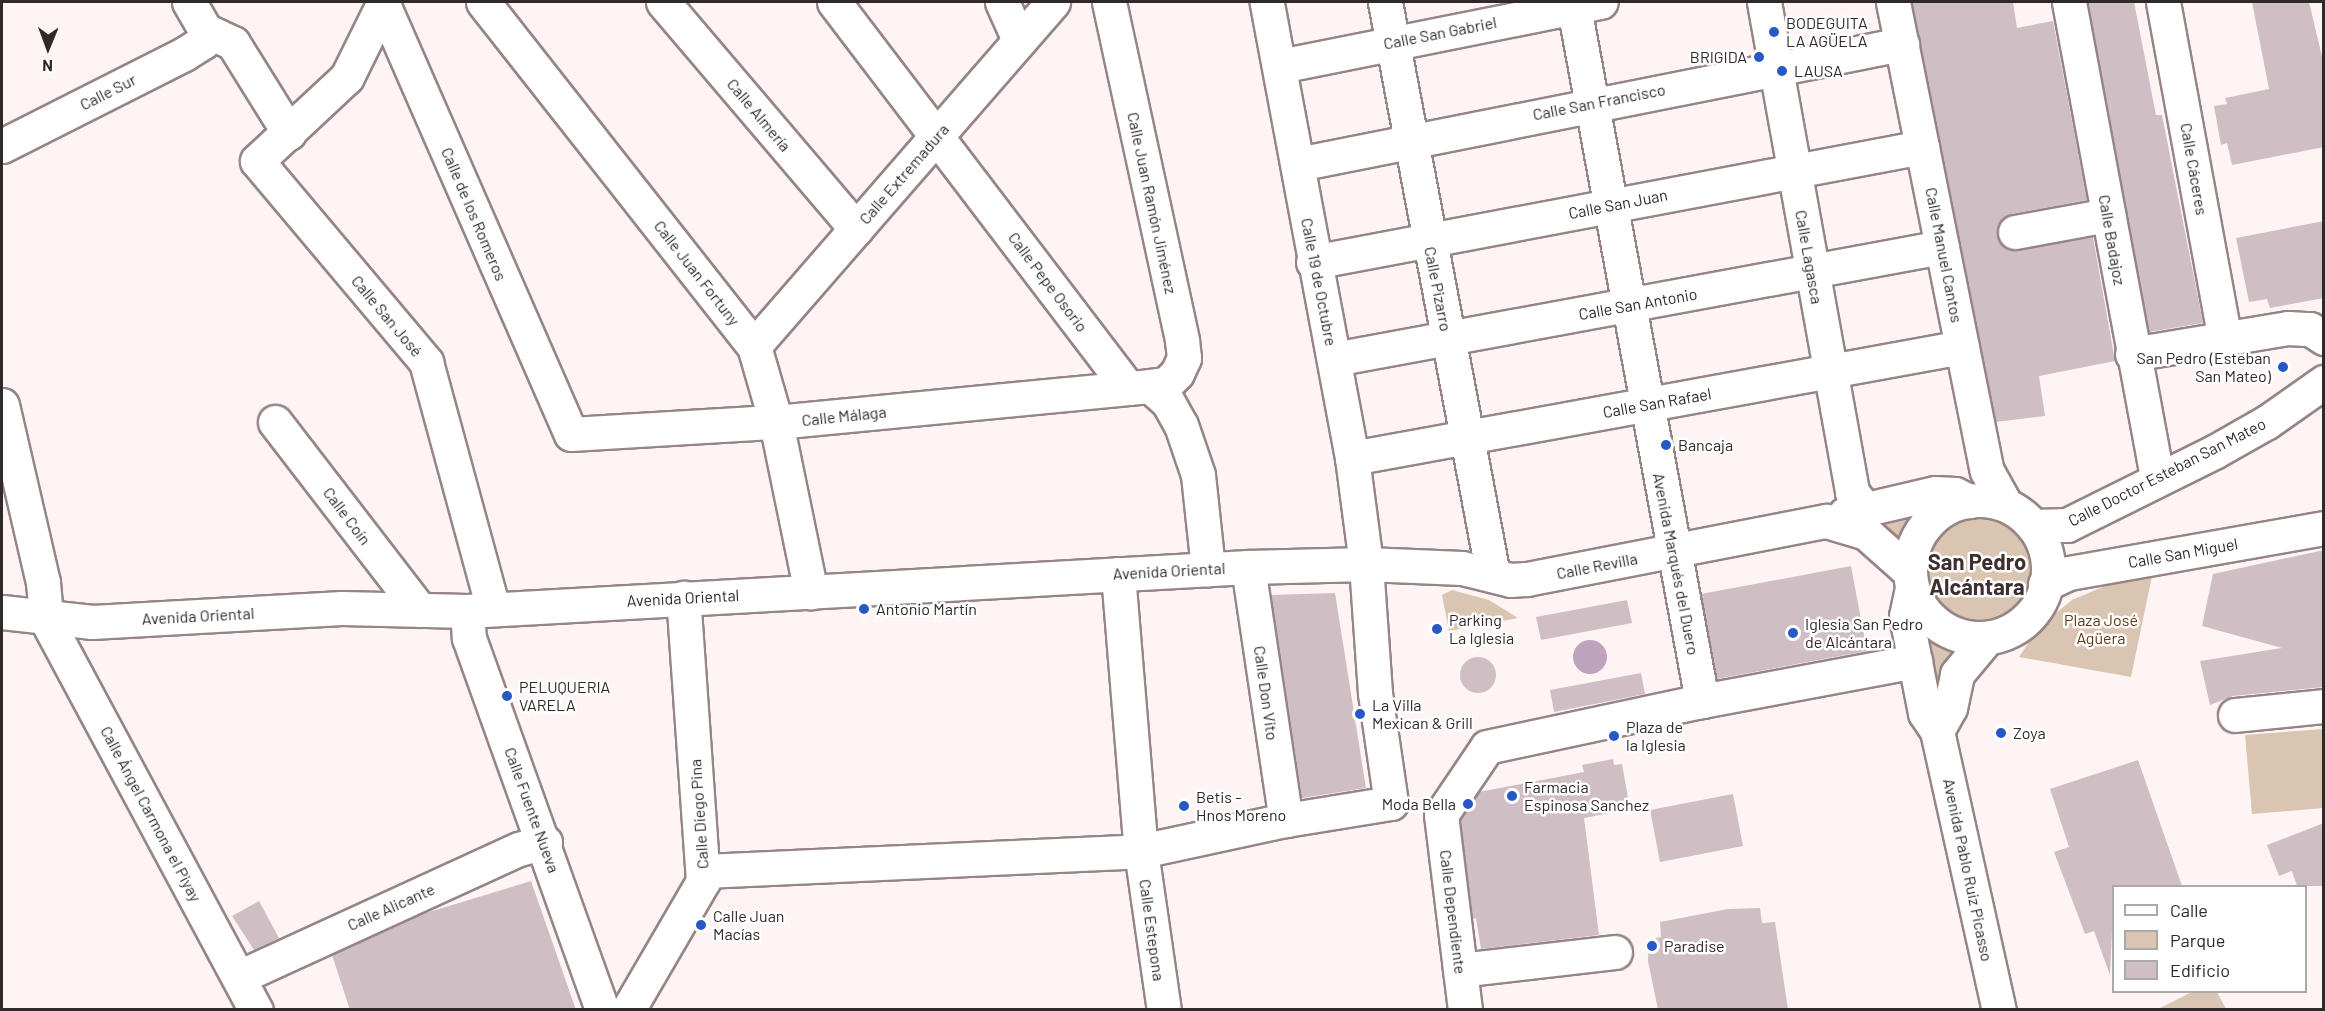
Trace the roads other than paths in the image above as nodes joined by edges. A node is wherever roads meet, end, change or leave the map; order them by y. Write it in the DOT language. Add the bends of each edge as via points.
graph roads {
  1 [pos="189,2"];
  2 [pos="483,2"];
  3 [pos="663,2"];
  4 [pos="834,2"];
  5 [pos="1002,2"];
  6 [pos="1053,2"];
  7 [pos="1109,2"];
  8 [pos="1267,2"];
  9 [pos="1385,2"];
  10 [pos="1764,2"];
  11 [pos="1893,2"];
  12 [pos="2069,2"];
  13 [pos="2163,2"];
  14 [pos="384,3"];
  15 [pos="1583,3"];
  16 [pos="205,30"];
  17 [pos="1019,40"];
  18 [pos="1393,43"];
  19 [pos="1902,44"];
  20 [pos="1280,66"];
  21 [pos="1775,67"];
  22 [pos="1591,104"];
  23 [pos="289,133"];
  24 [pos="938,135"];
  25 [pos="1410,141"];
  26 [pos="2,146"];
  27 [pos="1922,147"];
  28 [pos="1298,164"];
  29 [pos="1794,168"];
  30 [pos="1610,205"];
  31 [pos="2108,215"];
  32 [pos="856,229"];
  33 [pos="2015,232"];
  34 [pos="1429,241"];
  35 [pos="1942,247"];
  36 [pos="1313,262"];
  37 [pos="1812,272"];
  38 [pos="1629,306"];
  39 [pos="2224,336"];
  40 [pos="1447,337"];
  41 [pos="2324,338"];
  42 [pos="754,346"];
  43 [pos="1962,347"];
  44 [pos="2132,354"];
  45 [pos="1334,359"];
  46 [pos="1830,372"];
  47 [pos="2324,382"];
  48 [pos="1139,387"];
  49 [pos="2,405"];
  50 [pos="1647,405"];
  51 [pos="275,422"];
  52 [pos="776,422"];
  53 [pos="564,424"];
  54 [pos="1467,437"];
  55 [pos="1352,458"];
  56 [pos="2157,478"];
  57 [pos="1970,502"];
  58 [pos="2005,504"];
  59 [pos="1864,508"];
  60 [pos="1826,521"];
  61 [pos="2035,526"];
  62 [pos="2324,528"];
  63 [pos="1674,551"];
  64 [pos="1366,564"];
  65 [pos="1248,567"];
  66 [pos="1208,569"];
  67 [pos="1118,574"];
  68 [pos="1493,575"];
  69 [pos="1910,579"];
  70 [pos="2045,585"];
  71 [pos="811,592"];
  72 [pos="683,598"];
  73 [pos="420,610"];
  74 [pos="480,610"];
  75 [pos="2,612"];
  76 [pos="46,619"];
  77 [pos="1987,638"];
  78 [pos="1915,661"];
  79 [pos="1702,701"];
  80 [pos="2324,706"];
  81 [pos="2235,715"];
  82 [pos="1937,731"];
  83 [pos="1286,820"];
  84 [pos="545,842"];
  85 [pos="1141,851"];
  86 [pos="704,871"];
  87 [pos="1616,952"];
  88 [pos="1460,970"];
  89 [pos="239,976"];
  90 [pos="256,1010"];
  91 [pos="602,1010"];
  92 [pos="628,1010"];
  93 [pos="1164,1010"];
  94 [pos="1465,1010"];
  95 [pos="1999,1010"];
  1 -- 16 [label="street"];
  2 -- 42 [label="street, Calle Juan Fortuny"];
  3 -- 32 [label="street, Calle Almería"];
  4 -- 24 [label="street, Calle Pepe Osorio"];
  5 -- 17 [label="street"];
  6 -- 17 [label="street, Calle Extremadura"];
  7 -- 48 [label="street, Calle Juan Ramón Jiménez" via="1184,358 1166,384"];
  8 -- 20 [label="street, Calle 19 de Octubre"];
  9 -- 18 [label="street, Calle Pizarro"];
  10 -- 21 [label="street, Calle Lagasca"];
  11 -- 19 [label="street, Calle Manuel Cantos"];
  12 -- 31 [label="street, Calle Badajoz"];
  13 -- 39 [label="street, Calle Cáceres"];
  14 -- 23 [label="street" via="347,76"];
  14 -- 53 [label="street, Calle de los Romeros"];
  15 -- 18 [label="street, Calle San Gabriel"];
  15 -- 22 [label="street, Avenida Marqués del Duero"];
  16 -- 23 [label="street" via="233,42"];
  16 -- 26 [label="street, Calle Sur" via="203,42 184,54"];
  17 -- 24 [label="street, Calle Extremadura"];
  18 -- 20 [label="street, Calle San Gabriel"];
  18 -- 25 [label="street, Calle Pizarro"];
  19 -- 21 [label="street, Calle San Francisco"];
  19 -- 27 [label="street, Calle Manuel Cantos"];
  20 -- 28 [label="street, Calle 19 de Octubre"];
  21 -- 22 [label="street, Calle San Francisco"];
  21 -- 29 [label="street, Calle Lagasca"];
  22 -- 25 [label="street, Calle San Francisco"];
  22 -- 30 [label="street, Avenida Marqués del Duero"];
  23 -- 74 [label="street, Calle San José" via="256,161 426,362"];
  24 -- 32 [label="street, Calle Extremadura"];
  24 -- 48 [label="street, Calle Pepe Osorio"];
  25 -- 28 [label="street, Calle San Francisco"];
  25 -- 34 [label="street, Calle Pizarro"];
  27 -- 29 [label="street, Calle San Juan"];
  27 -- 35 [label="street, Calle Manuel Cantos"];
  28 -- 36 [label="street, Calle 19 de Octubre"];
  29 -- 30 [label="street, Calle San Juan"];
  29 -- 37 [label="street, Calle Lagasca"];
  30 -- 34 [label="street, Calle San Juan"];
  30 -- 38 [label="street, Avenida Marqués del Duero"];
  31 -- 33 [label="street"];
  31 -- 44 [label="street, Calle Badajoz"];
  32 -- 42 [label="street, Calle Extremadura"];
  34 -- 36 [label="street, Calle San Juan"];
  34 -- 40 [label="street, Calle Pizarro"];
  35 -- 37 [label="street, Calle San Antonio"];
  35 -- 43 [label="street, Calle Manuel Cantos"];
  36 -- 45 [label="street, Calle 19 de Octubre"];
  37 -- 38 [label="street, Calle San Antonio"];
  37 -- 46 [label="street, Calle Lagasca"];
  38 -- 40 [label="street, Calle San Antonio"];
  38 -- 50 [label="street, Avenida Marqués del Duero"];
  39 -- 41 [label="street" via="2288,328 2310,329"];
  39 -- 44 [label="street"];
  40 -- 45 [label="street, Calle San Antonio"];
  40 -- 54 [label="street, Calle Pizarro"];
  42 -- 52 [label="street, Calle Juan Fortuny"];
  43 -- 46 [label="street, Calle San Rafael"];
  43 -- 58 [label="street, Calle Manuel Cantos" via="1987,471"];
  44 -- 56 [label="street, Calle Badajoz"];
  45 -- 55 [label="street, Calle 19 de Octubre"];
  46 -- 50 [label="street, Calle San Rafael"];
  46 -- 59 [label="street, Calle Lagasca" via="1852,492"];
  47 -- 56 [label="street, Calle Doctor Esteban San Mateo" via="2267,422"];
  48 -- 52 [label="street, Calle Málaga"];
  48 -- 66 [label="street, Calle Pepe Osorio" via="1168,402 1180,424 1198,475"];
  49 -- 76 [label="street" via="43,582"];
  50 -- 54 [label="street, Calle San Rafael"];
  50 -- 63 [label="street, Avenida Marqués del Duero"];
  51 -- 73 [label="street, Calle Coín"];
  52 -- 53 [label="street, Calle Málaga" via="583,436 571,434"];
  52 -- 71 [label="street, Calle Juan Fortuny"];
  54 -- 55 [label="street, Calle San Rafael"];
  54 -- 68 [label="street, Calle Pizarro"];
  55 -- 64 [label="street, Calle 19 de Octubre"];
  56 -- 61 [label="street, Calle Doctor Esteban San Mateo" via="2067,525"];
  57 -- 58 [label="street"];
  57 -- 59 [label="street, Calle Revilla" via="1955,494 1935,493"];
  57 -- 69 [label="street" via="1948,508 1929,521 1912,548"];
  58 -- 61 [label="street"];
  59 -- 60 [label="street, Calle Revilla"];
  60 -- 63 [label="street, Calle Revilla"];
  60 -- 69 [label="street, Calle Revilla" via="1866,533"];
  61 -- 70 [label="street" via="2048,553"];
  62 -- 70 [label="street, Calle San Miguel" via="2069,573"];
  63 -- 68 [label="street, Calle Revilla" via="1527,579"];
  63 -- 79 [label="street, Avenida Marqués del Duero"];
  64 -- 65 [label="street, Avenida Oriental"];
  64 -- 68 [label="street, Calle Revilla" via="1462,568"];
  64 -- 83 [label="street" via="1375,693 1390,803"];
  65 -- 66 [label="street, Avenida Oriental"];
  65 -- 83 [label="street, Calle Don Vito"];
  66 -- 67 [label="street, Avenida Oriental"];
  67 -- 71 [label="street, Avenida Oriental"];
  67 -- 85 [label="street, Calle Estepona"];
  69 -- 77 [label="street" via="1918,604 1934,622 1954,634"];
  69 -- 78 [label="street, Avenida Pablo Ruiz Picasso" via="1906,616"];
  70 -- 77 [label="street" via="2024,621"];
  71 -- 72 [label="street, Avenida Oriental"];
  72 -- 74 [label="street, Avenida Oriental"];
  72 -- 86 [label="street, Calle Diego Pina"];
  73 -- 74 [label="street, Avenida Oriental"];
  73 -- 76 [label="street, Avenida Oriental" via="342,608 92,622"];
  74 -- 84 [label="street, Calle Fuente Nueva" via="469,638"];
  75 -- 76 [label="street, Avenida Oriental"];
  76 -- 89 [label="street, Calle Ángel Carmona el Piyay"];
  77 -- 82 [label="street" via="1957,674 1950,708"];
  78 -- 79 [label="street"];
  78 -- 82 [label="street, Avenida Pablo Ruiz Picasso" via="1925,713"];
  79 -- 88 [label="street, Calle Dependiente" via="1487,747 1441,815"];
  80 -- 81 [label="street"];
  82 -- 95 [label="street, Avenida Pablo Ruiz Picasso"];
  83 -- 85 [label="street"];
  84 -- 89 [label="street, Calle Alicante" via="519,849"];
  84 -- 91 [label="street, Calle Fuente Nueva"];
  85 -- 86 [label="street"];
  85 -- 93 [label="street, Calle Estepona"];
  86 -- 92 [label="street, Calle Diego Pina" via="703,881 684,916"];
  87 -- 88 [label="street"];
  88 -- 94 [label="street, Calle Dependiente"];
  89 -- 90 [label="street, Calle Ángel Carmona el Piyay"];
}
